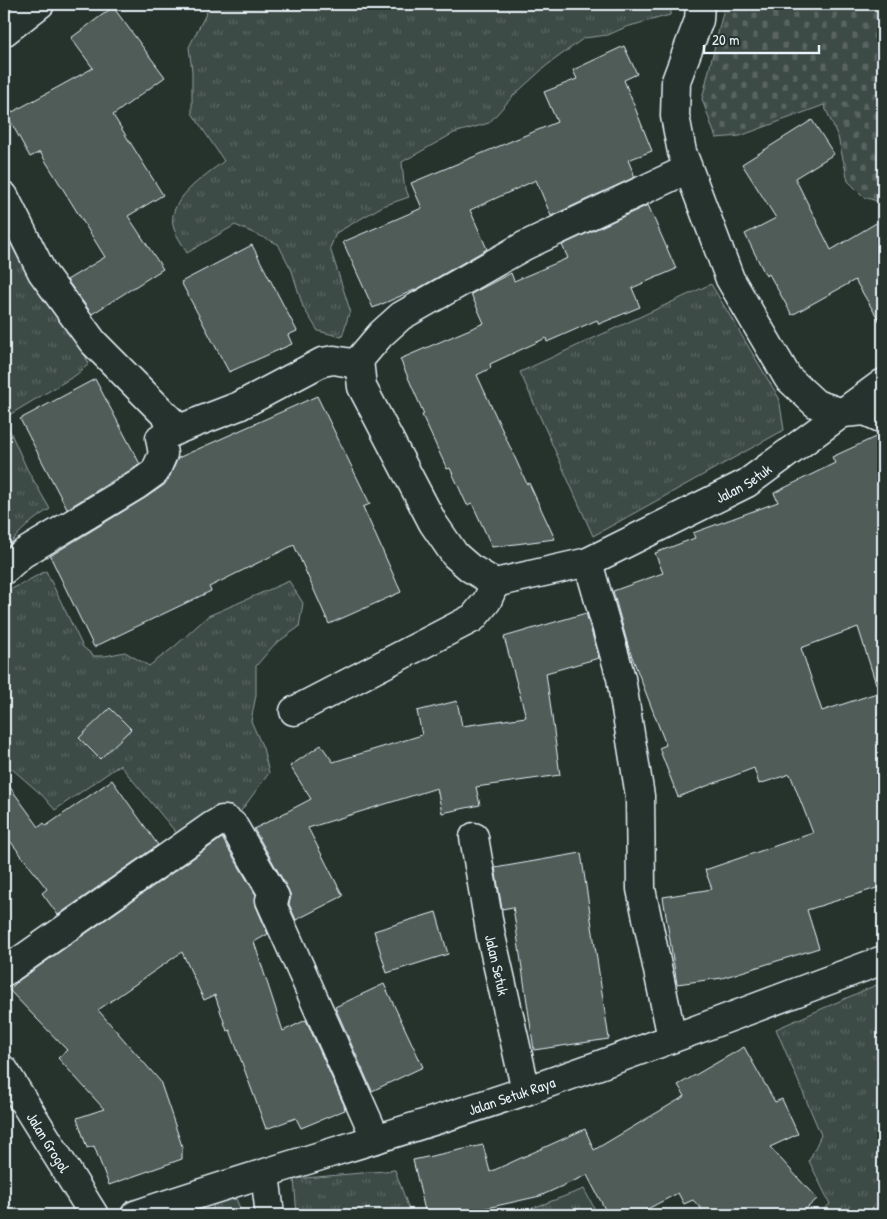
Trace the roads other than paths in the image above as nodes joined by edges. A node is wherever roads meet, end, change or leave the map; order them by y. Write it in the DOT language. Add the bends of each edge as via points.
graph roads {
  1 [pos="40,4"];
  2 [pos="700,4"];
  3 [pos="4,32"];
  4 [pos="688,169"];
  5 [pos="4,196"];
  6 [pos="359,360"];
  7 [pos="883,383"];
  8 [pos="843,413"];
  9 [pos="883,419"];
  10 [pos="179,429"];
  11 [pos="588,562"];
  12 [pos="4,570"];
  13 [pos="496,583"];
  14 [pos="294,712"];
  15 [pos="474,838"];
  16 [pos="883,960"];
  17 [pos="4,972"];
  18 [pos="672,1038"];
  19 [pos="4,1070"];
  20 [pos="526,1091"];
  21 [pos="376,1139"];
  22 [pos="265,1174"];
  23 [pos="94,1215"];
  24 [pos="135,1215"];
  25 [pos="270,1215"];
  1 -- 3 [label="street"];
  2 -- 4 [label="street" via="699,20 676,81 675,116"];
  4 -- 6 [label="street" via="524,246 402,316"];
  4 -- 8 [label="street" via="730,279 788,378 816,404"];
  5 -- 10 [label="street" via="42,272 93,342"];
  6 -- 10 [label="street" via="350,363 322,362 239,406"];
  6 -- 13 [label="street" via="362,387 434,523 455,555"];
  7 -- 8 [label="street, Jalan Setuk"];
  8 -- 9 [label="street" via="865,412"];
  8 -- 11 [label="street, Jalan Setuk" via="747,483"];
  10 -- 12 [label="street" via="160,438 164,454 155,472 22,554"];
  11 -- 13 [label="street, Jalan Setuk"];
  11 -- 18 [label="street" via="621,678 640,796 641,888"];
  13 -- 14 [label="street" via="473,618"];
  15 -- 20 [label="street, Jalan Setuk" via="491,936"];
  16 -- 18 [label="street, Jalan Setuk Raya"];
  17 -- 21 [label="street" via="212,826 226,820 234,825 275,897 270,900"];
  18 -- 20 [label="street, Jalan Setuk Raya"];
  19 -- 23 [label="street, Jalan Grogol"];
  20 -- 21 [label="street, Jalan Setuk Raya"];
  21 -- 22 [label="street, Jalan Setuk Raya"];
  22 -- 24 [label="street, Jalan Setuk Raya"];
  22 -- 25 [label="street"];
}
